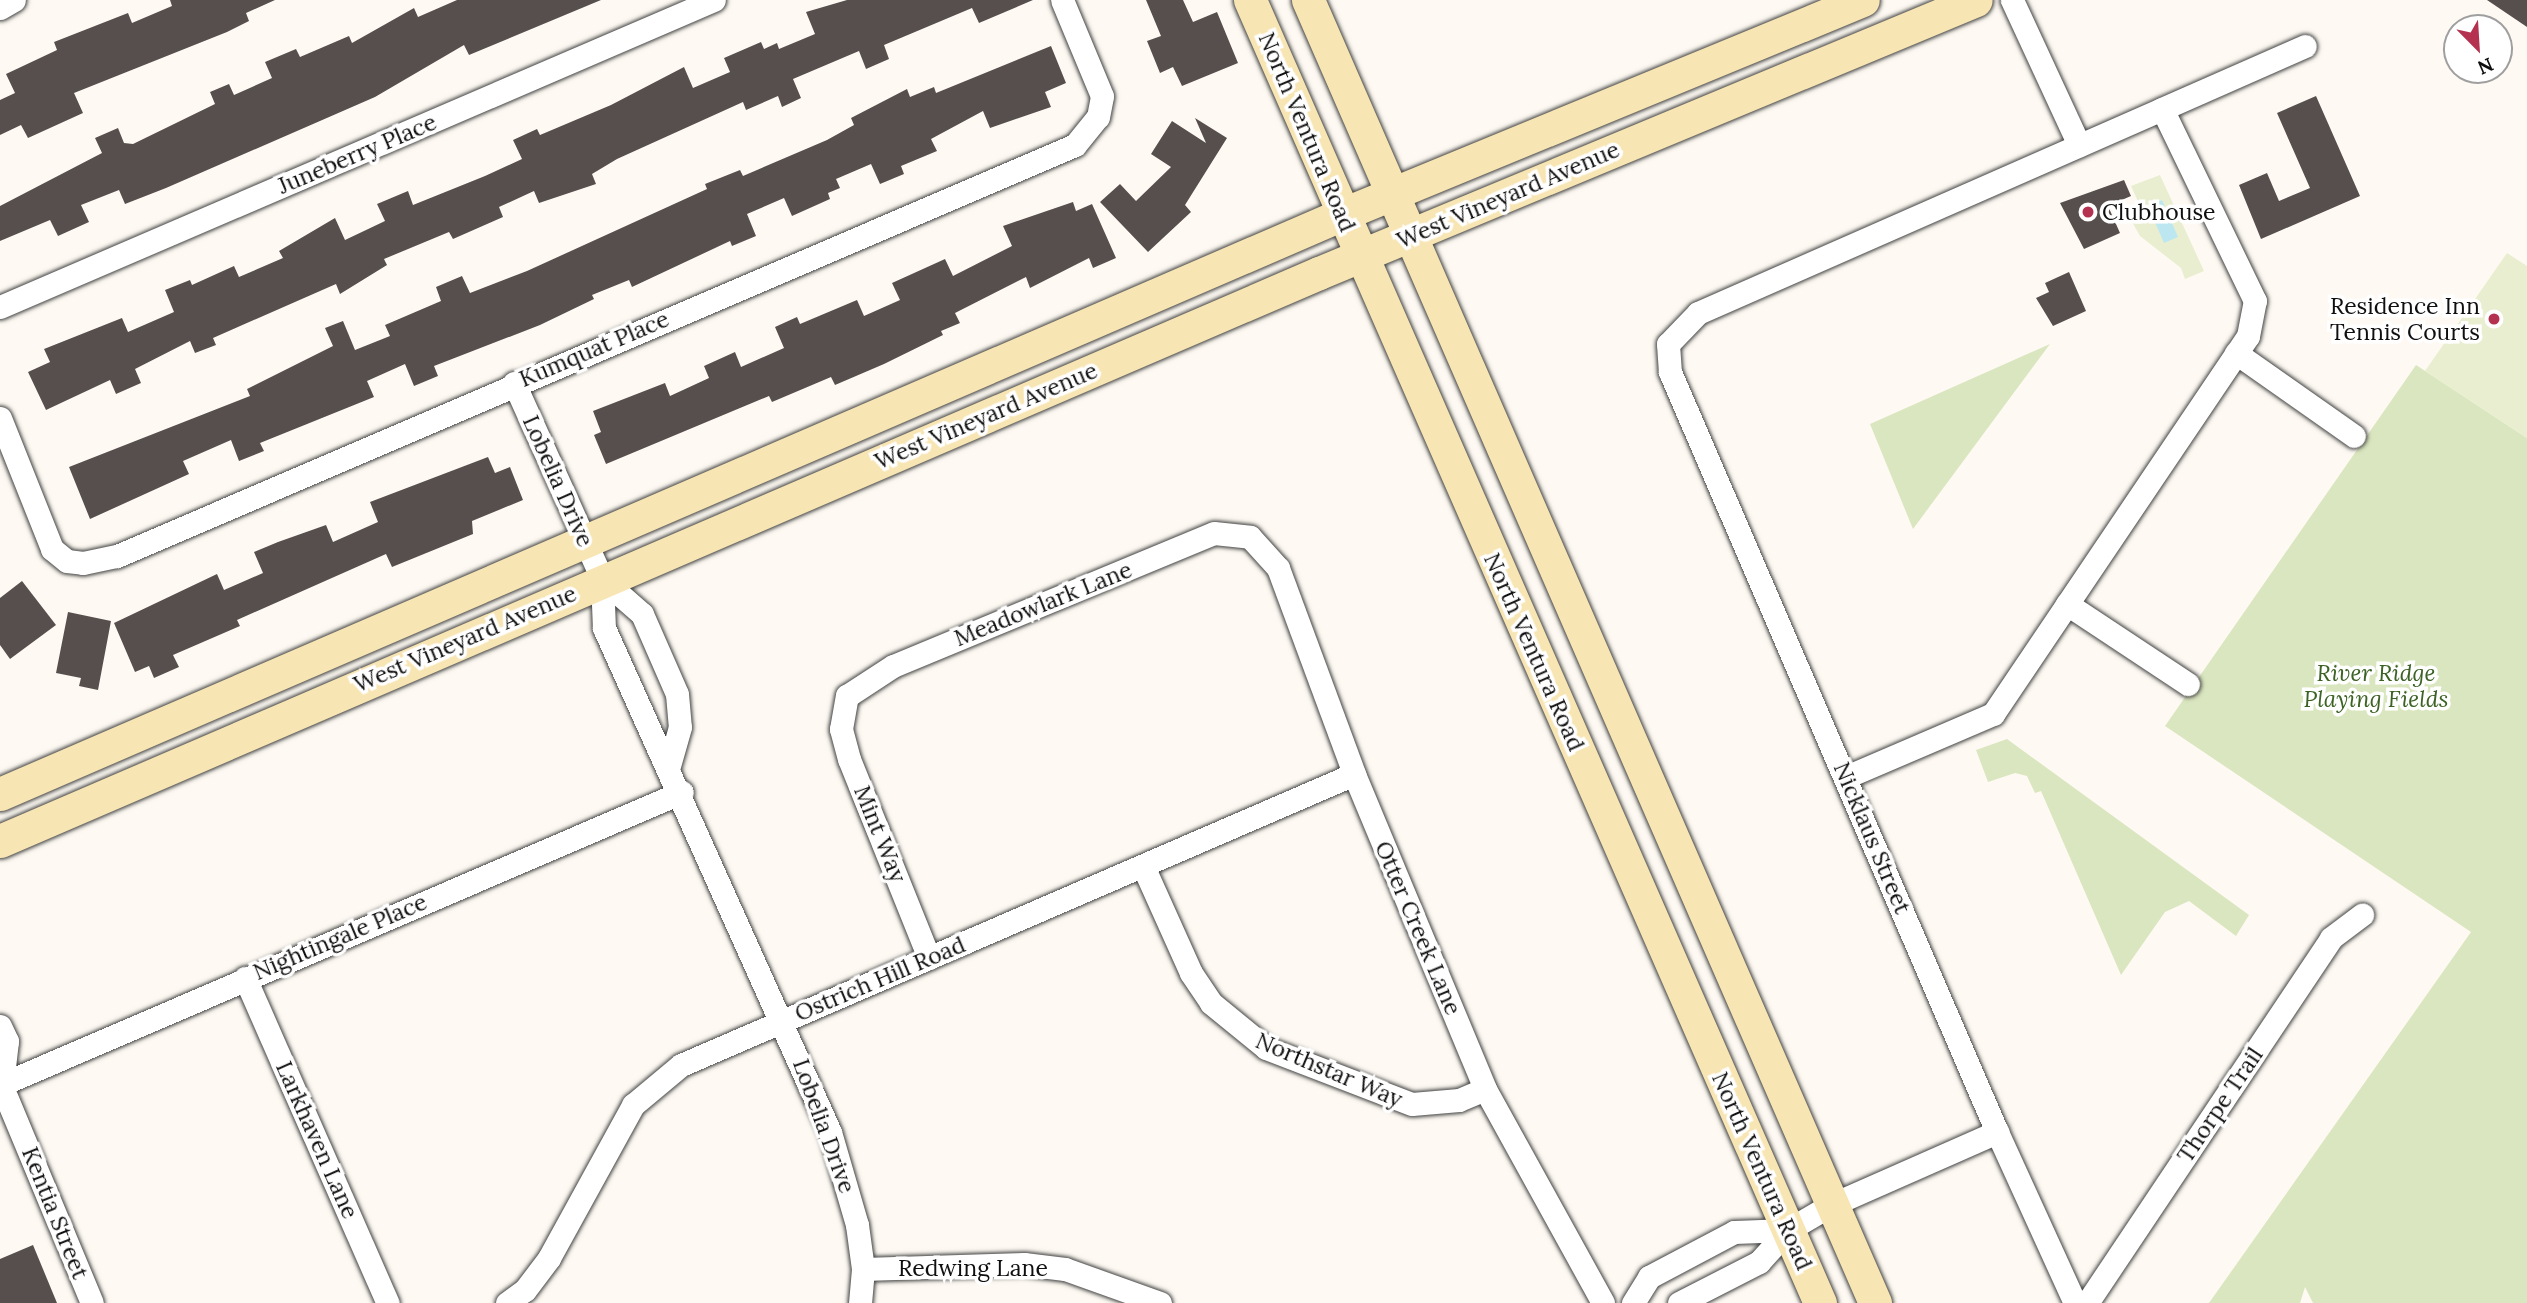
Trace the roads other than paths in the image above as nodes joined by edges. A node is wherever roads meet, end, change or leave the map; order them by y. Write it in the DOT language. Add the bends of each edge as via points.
graph roads {
  1 [pos="14,0"];
  2 [pos="714,0"];
  3 [pos="1062,0"];
  4 [pos="1250,0"];
  5 [pos="1308,0"];
  6 [pos="1863,0"];
  7 [pos="1976,0"];
  8 [pos="2012,0"];
  9 [pos="0,8"];
  10 [pos="2305,46"];
  11 [pos="2162,109"];
  12 [pos="2079,145"];
  13 [pos="1391,194"];
  14 [pos="1343,214"];
  15 [pos="1409,237"];
  16 [pos="1360,256"];
  17 [pos="0,307"];
  18 [pos="2236,353"];
  19 [pos="514,383"];
  20 [pos="0,418"];
  21 [pos="2354,436"];
  22 [pos="585,540"];
  23 [pos="1257,542"];
  24 [pos="602,579"];
  25 [pos="2067,604"];
  26 [pos="2188,684"];
  27 [pos="842,707"];
  28 [pos="669,766"];
  29 [pos="1354,774"];
  30 [pos="1846,777"];
  31 [pos="682,792"];
  32 [pos="0,794"];
  33 [pos="0,841"];
  34 [pos="1143,866"];
  35 [pos="2362,915"];
  36 [pos="929,958"];
  37 [pos="245,978"];
  38 [pos="784,1020"];
  39 [pos="0,1026"];
  40 [pos="1,1084"];
  41 [pos="1485,1089"];
  42 [pos="1997,1132"];
  43 [pos="1829,1206"];
  44 [pos="1788,1230"];
  45 [pos="863,1269"];
  46 [pos="92,1303"];
  47 [pos="388,1303"];
  48 [pos="507,1303"];
  49 [pos="860,1303"];
  50 [pos="1160,1303"];
  51 [pos="1603,1303"];
  52 [pos="1633,1303"];
  53 [pos="1679,1303"];
  54 [pos="1820,1303"];
  55 [pos="1875,1303"];
  56 [pos="2075,1303"];
  57 [pos="2087,1303"];
  1 -- 9 [label="street"];
  2 -- 17 [label="street, Juneberry Place"];
  3 -- 19 [label="street, Kumquat Place" via="1102,96 1089,132 1076,145"];
  4 -- 14 [label="main road, North Ventura Road"];
  5 -- 13 [label="main road, North Ventura Road"];
  6 -- 13 [label="main road, West Vineyard Avenue"];
  7 -- 15 [label="main road, West Vineyard Avenue"];
  8 -- 12 [label="street"];
  10 -- 11 [label="street"];
  11 -- 12 [label="street"];
  11 -- 18 [label="street" via="2255,301 2248,336"];
  12 -- 30 [label="street, Nicklaus Street" via="1698,313 1668,344 1670,373"];
  13 -- 14 [label="main road, West Vineyard Avenue"];
  13 -- 15 [label="main road, North Ventura Road"];
  14 -- 16 [label="main road, North Ventura Road"];
  14 -- 22 [label="main road, West Vineyard Avenue"];
  15 -- 16 [label="main road, West Vineyard Avenue"];
  15 -- 43 [label="main road, North Ventura Road"];
  16 -- 24 [label="main road, West Vineyard Avenue"];
  16 -- 44 [label="main road, North Ventura Road"];
  18 -- 21 [label="street"];
  18 -- 25 [label="street"];
  19 -- 20 [label="street, Kumquat Place" via="189,527 96,561 67,561 52,549"];
  19 -- 22 [label="street, Lobelia Drive"];
  22 -- 24 [label="street, Lobelia Drive"];
  22 -- 32 [label="main road, West Vineyard Avenue"];
  23 -- 27 [label="street, Meadowlark Lane" via="1229,532 1214,533 893,666 847,696"];
  23 -- 29 [label="street, Otter Creek Lane" via="1278,568"];
  24 -- 28 [label="street, Lobelia Drive" via="604,628"];
  24 -- 28 [label="street, Lobelia Drive" via="642,614 677,694 680,727"];
  24 -- 33 [label="main road, West Vineyard Avenue"];
  25 -- 26 [label="street"];
  25 -- 30 [label="street" via="1993,714"];
  27 -- 36 [label="street, Mint Way" via="849,759"];
  28 -- 31 [label="street, Lobelia Drive"];
  29 -- 34 [label="street, Ostrich Hill Road"];
  29 -- 41 [label="street, Otter Creek Lane"];
  30 -- 42 [label="street, Nicklaus Street"];
  31 -- 37 [label="street, Nightingale Place"];
  31 -- 38 [label="street, Lobelia Drive"];
  34 -- 36 [label="street, Ostrich Hill Road"];
  34 -- 41 [label="street, Northstar Way" via="1191,973 1211,1003 1266,1048 1412,1104 1460,1100"];
  35 -- 57 [label="street, Thorpe Trail" via="2331,938"];
  36 -- 38 [label="street, Ostrich Hill Road"];
  37 -- 40 [label="street, Nightingale Place"];
  37 -- 47 [label="street, Larkhaven Lane"];
  38 -- 45 [label="street, Lobelia Drive" via="847,1180"];
  38 -- 48 [label="street, Ostrich Hill Road" via="681,1065 633,1105 549,1258 525,1290"];
  39 -- 40 [label="street, Kentia Street" via="7,1041"];
  40 -- 46 [label="street, Kentia Street"];
  41 -- 51 [label="street, Otter Creek Lane"];
  42 -- 43 [label="street"];
  42 -- 56 [label="street, Nicklaus Street"];
  43 -- 44 [label="street"];
  43 -- 55 [label="main road, North Ventura Road"];
  44 -- 52 [label="street" via="1734,1232 1649,1277"];
  44 -- 53 [label="street" via="1759,1262"];
  44 -- 54 [label="main road, North Ventura Road"];
  45 -- 49 [label="street, Lobelia Drive"];
  45 -- 50 [label="street, Redwing Lane" via="1024,1264 1065,1269"];
}
